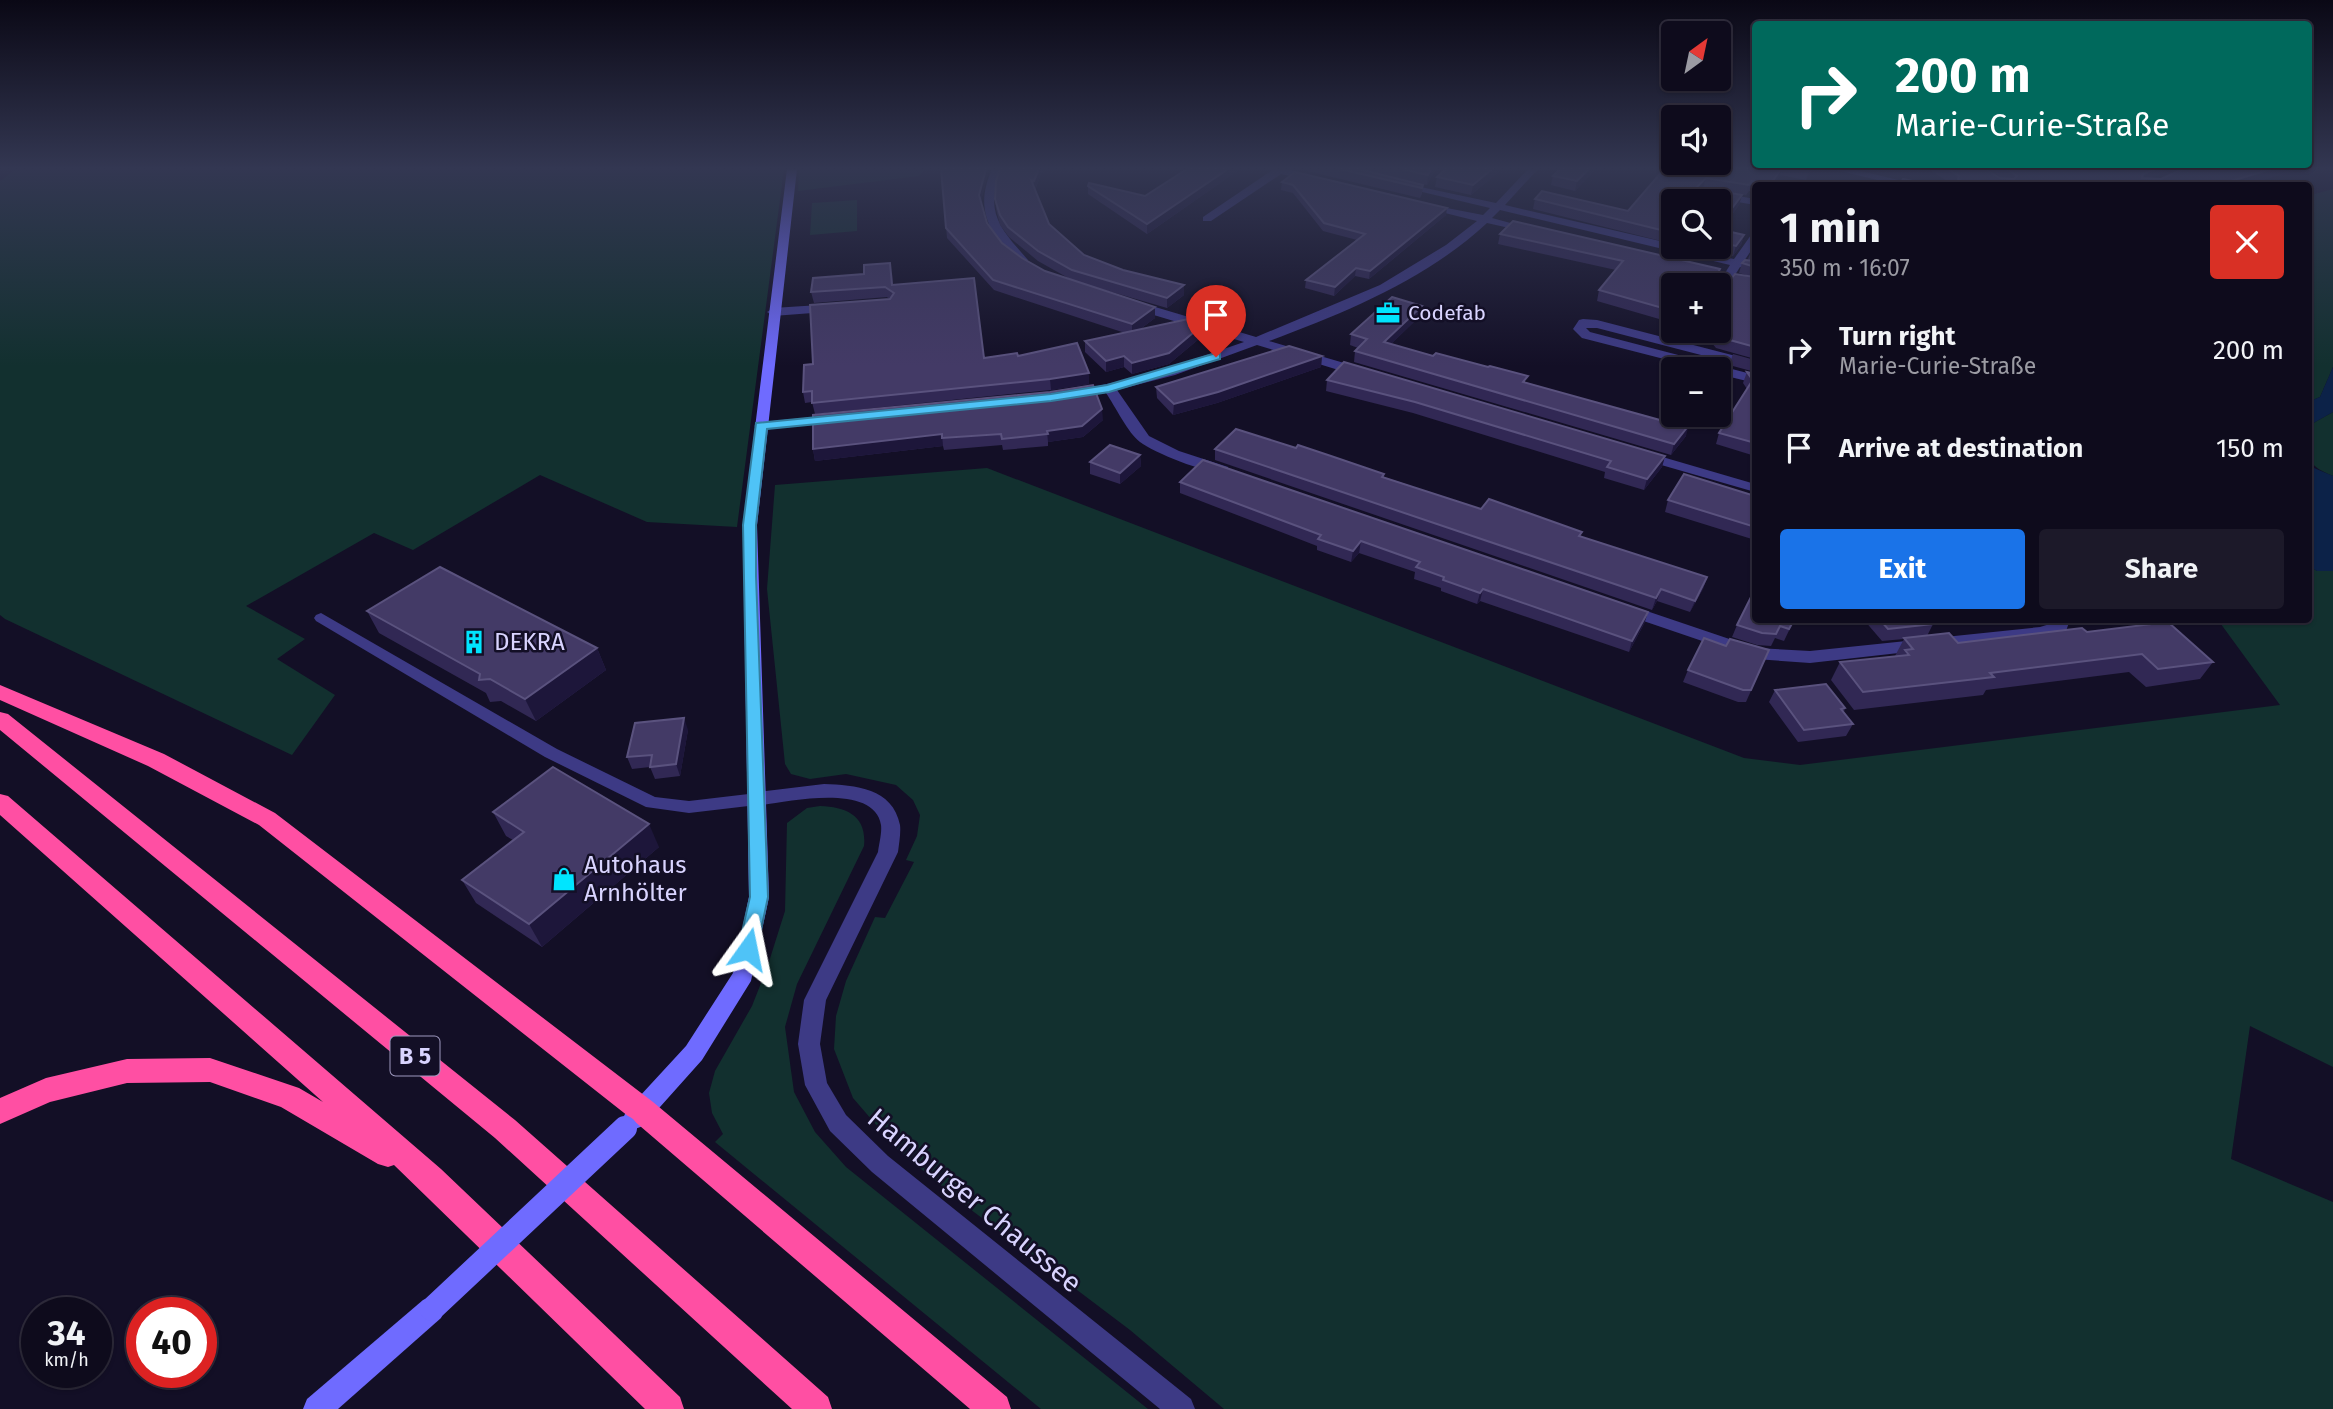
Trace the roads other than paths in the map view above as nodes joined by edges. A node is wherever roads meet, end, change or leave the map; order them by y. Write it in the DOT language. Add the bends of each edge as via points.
graph roads {
  1 [pos="783,235"];
  2 [pos="999,235"];
  3 [pos="1466,235"];
  4 [pos="1620,235"];
  5 [pos="1752,241"];
  6 [pos="1738,262"];
  7 [pos="1752,266"];
  8 [pos="1031,267"];
  9 [pos="1688,267"];
  10 [pos="1712,273"];
  11 [pos="1731,273"];
  12 [pos="1731,278"];
  13 [pos="1752,282"];
  14 [pos="1118,300"];
  15 [pos="849,307"];
  16 [pos="773,312"];
  17 [pos="1258,341"];
  18 [pos="1684,343"];
  19 [pos="1682,346"];
  20 [pos="1669,357"];
  21 [pos="1752,364"];
  22 [pos="1731,373"];
  23 [pos="1376,376"];
  24 [pos="1752,378"];
  25 [pos="1109,388"];
  26 [pos="1086,392"];
  27 [pos="844,418"];
  28 [pos="761,426"];
  29 [pos="1624,449"];
  30 [pos="1243,477"];
  31 [pos="1752,487"];
  32 [pos="1613,604"];
  33 [pos="321,618"];
  34 [pos="2062,623"];
  35 [pos="0,692"];
  36 [pos="0,719"];
  37 [pos="757,799"];
  38 [pos="0,802"];
  39 [pos="0,1111"];
  40 [pos="634,1119"];
  41 [pos="431,1180"];
  42 [pos="317,1409"];
  43 [pos="668,1409"];
  44 [pos="816,1409"];
  45 [pos="995,1409"];
  46 [pos="1181,1409"];
  1 -- 16 [label="street"];
  2 -- 8 [label="street"];
  3 -- 17 [label="street" via="1388,285"];
  4 -- 6 [label="street"];
  5 -- 6 [label="street"];
  6 -- 7 [label="street"];
  6 -- 11 [label="street"];
  9 -- 10 [label="street"];
  12 -- 13 [label="street"];
  14 -- 17 [label="street"];
  15 -- 16 [label="street"];
  16 -- 28 [label="street"];
  17 -- 23 [label="street"];
  17 -- 25 [label="street" via="1195,365"];
  18 -- 19 [label="street"];
  19 -- 20 [label="street" via="1597,324 1583,323 1579,329 1586,335"];
  19 -- 21 [label="street"];
  22 -- 24 [label="street"];
  25 -- 26 [label="street"];
  25 -- 30 [label="street" via="1144,439"];
  27 -- 28 [label="street"];
  28 -- 37 [label="street" via="750,525"];
  29 -- 31 [label="street"];
  32 -- 34 [label="street" via="1755,653 1810,657 2040,632"];
  33 -- 37 [label="lane" via="551,753 652,803 689,807"];
  35 -- 40 [label="highway" via="156,760 267,819"];
  36 -- 44 [label="highway, B 5" via="505,1129"];
  37 -- 40 [label="street" via="759,897 743,975 694,1053"];
  37 -- 46 [label="street, Hamburger Chaussee" via="844,790 869,797 889,816 892,835 888,852 815,1000 808,1044 816,1085 838,1124 880,1164"];
  38 -- 41 [label="highway"];
  39 -- 41 [label="highway" via="46,1090 127,1071 210,1070 289,1097"];
  40 -- 42 [label="street, bridge" via="432,1309"];
  40 -- 45 [label="highway"];
  41 -- 43 [label="highway"];
}
